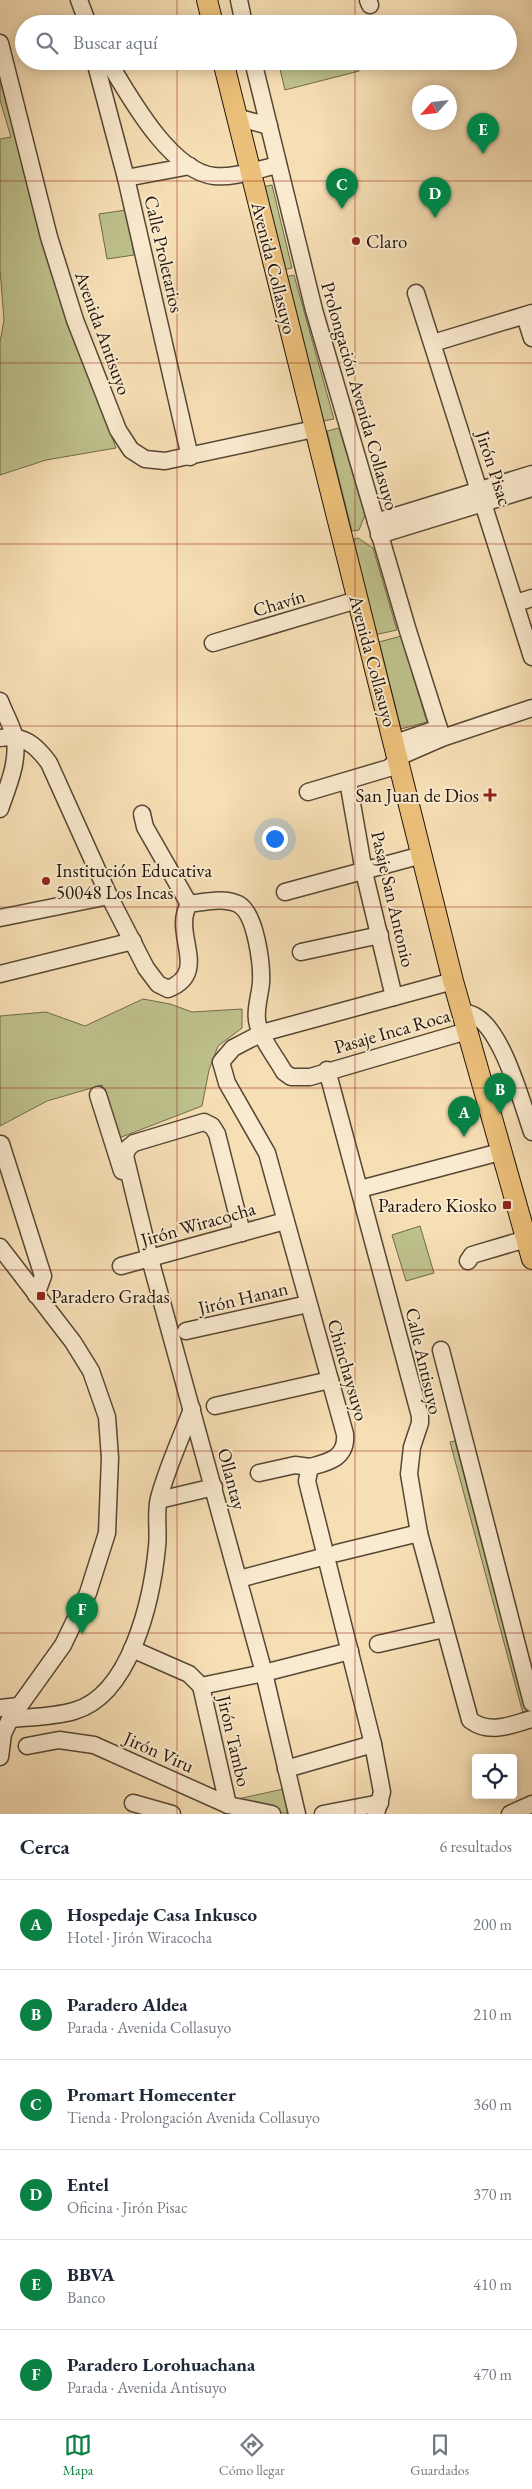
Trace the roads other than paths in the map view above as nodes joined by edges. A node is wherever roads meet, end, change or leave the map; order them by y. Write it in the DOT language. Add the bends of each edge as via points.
graph roads {
  1 [pos="207,0"];
  2 [pos="239,0"];
  3 [pos="211,15"];
  4 [pos="242,15"];
  5 [pos="0,43"];
  6 [pos="97,70"];
  7 [pos="113,70"];
  8 [pos="224,70"];
  9 [pos="255,70"];
  10 [pos="236,117"];
  11 [pos="268,126"];
  12 [pos="278,165"];
  13 [pos="190,166"];
  14 [pos="250,171"];
  15 [pos="126,178"];
  16 [pos="416,293"];
  17 [pos="528,314"];
  18 [pos="532,338"];
  19 [pos="433,343"];
  20 [pos="314,428"];
  21 [pos="190,457"];
  22 [pos="532,474"];
  23 [pos="532,488"];
  24 [pos="483,497"];
  25 [pos="377,528"];
  26 [pos="532,598"];
  27 [pos="357,600"];
  28 [pos="516,603"];
  29 [pos="213,643"];
  30 [pos="532,657"];
  31 [pos="0,702"];
  32 [pos="532,708"];
  33 [pos="440,733"];
  34 [pos="7,736"];
  35 [pos="397,751"];
  36 [pos="348,781"];
  37 [pos="308,792"];
  38 [pos="0,809"];
  39 [pos="142,814"];
  40 [pos="422,855"];
  41 [pos="364,872"];
  42 [pos="285,892"];
  43 [pos="109,896"];
  44 [pos="189,904"];
  45 [pos="0,918"];
  46 [pos="380,934"];
  47 [pos="132,941"];
  48 [pos="301,952"];
  49 [pos="0,974"];
  50 [pos="453,981"];
  51 [pos="394,997"];
  52 [pos="465,1022"];
  53 [pos="262,1033"];
  54 [pos="327,1070"];
  55 [pos="98,1094"];
  56 [pos="532,1132"];
  57 [pos="1,1144"];
  58 [pos="500,1152"];
  59 [pos="360,1189"];
  60 [pos="285,1221"];
  61 [pos="242,1233"];
  62 [pos="526,1239"];
  63 [pos="0,1247"];
  64 [pos="150,1258"];
  65 [pos="532,1259"];
  66 [pos="468,1261"];
  67 [pos="121,1266"];
  68 [pos="36,1295"];
  69 [pos="308,1304"];
  70 [pos="186,1331"];
  71 [pos="441,1350"];
  72 [pos="330,1380"];
  73 [pos="215,1406"];
  74 [pos="192,1409"];
  75 [pos="310,1467"];
  76 [pos="259,1473"];
  77 [pos="214,1486"];
  78 [pos="159,1500"];
  79 [pos="418,1533"];
  80 [pos="332,1555"];
  81 [pos="239,1579"];
  82 [pos="444,1629"];
  83 [pos="378,1644"];
  84 [pos="132,1649"];
  85 [pos="350,1651"];
  86 [pos="264,1673"];
  87 [pos="201,1686"];
  88 [pos="532,1703"];
  89 [pos="9,1711"];
  90 [pos="532,1719"];
  91 [pos="373,1744"];
  92 [pos="27,1746"];
  93 [pos="0,1756"];
  94 [pos="286,1769"];
  95 [pos="133,1803"];
  96 [pos="532,1804"];
  97 [pos="228,1805"];
  98 [pos="378,1808"];
  99 [pos="172,1814"];
  100 [pos="272,1814"];
  101 [pos="297,1814"];
  102 [pos="323,1814"];
  103 [pos="510,1814"];
  1 -- 3 [label="main road"];
  2 -- 4 [label="street"];
  5 -- 21 [label="street, Avenida Antisuyo" via="49,238 75,320 118,430 132,450 145,459"];
  6 -- 15 [label="street, Calle Proletarios"];
  7 -- 13 [label="street" via="141,116 166,146"];
  8 -- 10 [label="main road, Avenida Collasuyo"];
  9 -- 11 [label="street, Prolongación Avenida Collasuyo"];
  10 -- 11 [label="street"];
  10 -- 14 [label="main road, Avenida Collasuyo"];
  11 -- 12 [label="street, Prolongación Avenida Collasuyo"];
  12 -- 14 [label="street"];
  12 -- 25 [label="street, Prolongación Avenida Collasuyo" via="314,310"];
  13 -- 14 [label="street" via="214,176"];
  13 -- 15 [label="street"];
  14 -- 20 [label="main road, Avenida Collasuyo"];
  15 -- 21 [label="street, Calle Proletarios"];
  16 -- 19 [label="street, Jirón Pisac"];
  17 -- 18 [label="street"];
  17 -- 19 [label="street"];
  19 -- 24 [label="street, Jirón Pisac"];
  20 -- 21 [label="street, Avenida Antisuyo"];
  20 -- 27 [label="main road, Avenida Collasuyo"];
  22 -- 24 [label="street"];
  23 -- 24 [label="street"];
  24 -- 25 [label="street"];
  24 -- 28 [label="street, Jirón Pisac"];
  25 -- 33 [label="street, Prolongación Avenida Collasuyo"];
  26 -- 28 [label="street"];
  27 -- 29 [label="street, Chavín"];
  27 -- 35 [label="main road, Avenida Collasuyo"];
  28 -- 30 [label="street, Jirón Pisac"];
  31 -- 34 [label="street"];
  32 -- 33 [label="street"];
  33 -- 35 [label="street"];
  34 -- 38 [label="street" via="11,776"];
  34 -- 43 [label="street" via="27,741 49,763"];
  35 -- 36 [label="street" via="389,768"];
  35 -- 40 [label="main road, Avenida Collasuyo"];
  36 -- 37 [label="street"];
  36 -- 41 [label="street, Pasaje San Antonio"];
  39 -- 44 [label="street" via="145,827"];
  40 -- 41 [label="street"];
  40 -- 50 [label="main road, Avenida Collasuyo"];
  41 -- 42 [label="street"];
  41 -- 46 [label="street, Pasaje San Antonio"];
  43 -- 45 [label="street"];
  43 -- 47 [label="street"];
  44 -- 47 [label="street" via="183,923 190,960 182,982 168,989 158,984"];
  44 -- 53 [label="street" via="218,900 246,909 258,948 261,981 257,1020"];
  46 -- 48 [label="street"];
  46 -- 51 [label="street, Pasaje San Antonio"];
  47 -- 49 [label="street"];
  50 -- 51 [label="street"];
  50 -- 52 [label="main road, Avenida Collasuyo"];
  51 -- 53 [label="street"];
  52 -- 54 [label="street, Pasaje Inca Roca"];
  52 -- 56 [label="street, Pasaje Inca Roca" via="470,1012 485,1022 503,1052"];
  52 -- 58 [label="main road, Avenida Collasuyo"];
  53 -- 54 [label="street, Pasaje Inca Roca" via="284,1072 291,1077 310,1077"];
  53 -- 60 [label="street, Chinchaysuyo" via="233,1048 221,1062 227,1083 265,1150"];
  54 -- 59 [label="street, Calle Antisuyo"];
  55 -- 64 [label="street"];
  57 -- 68 [label="street" via="44,1276"];
  58 -- 59 [label="street"];
  58 -- 62 [label="main road, Avenida Collasuyo"];
  59 -- 79 [label="street, Calle Antisuyo" via="420,1416 409,1474"];
  60 -- 61 [label="street, Jirón Wiracocha"];
  60 -- 69 [label="street, Chinchaysuyo"];
  61 -- 64 [label="street, Jirón Wiracocha"];
  61 -- 64 [label="street, Ollantay" via="217,1134 204,1122 134,1143 128,1148 125,1156"];
  62 -- 65 [label="main road, Avenida Collasuyo"];
  62 -- 66 [label="street" via="472,1255"];
  63 -- 68 [label="street"];
  64 -- 67 [label="street, Jirón Wiracocha"];
  64 -- 74 [label="street, Ollantay"];
  68 -- 89 [label="street" via="73,1342 95,1378 106,1417 110,1458 107,1533 88,1592 63,1644 29,1694"];
  69 -- 70 [label="street, Jirón Hanan"];
  69 -- 72 [label="street, Chinchaysuyo"];
  71 -- 88 [label="street"];
  72 -- 73 [label="street"];
  72 -- 75 [label="street, Chinchaysuyo" via="345,1434 344,1447 336,1460"];
  74 -- 77 [label="street, Ollantay"];
  74 -- 78 [label="street"];
  75 -- 76 [label="street, Chinchaysuyo" via="296,1465"];
  75 -- 80 [label="street" via="307,1481"];
  77 -- 78 [label="street"];
  77 -- 81 [label="street, Ollantay"];
  78 -- 84 [label="street" via="158,1546 149,1594"];
  79 -- 80 [label="street"];
  79 -- 82 [label="street, Calle Antisuyo"];
  80 -- 81 [label="street"];
  80 -- 85 [label="street"];
  81 -- 86 [label="street, Ollantay"];
  82 -- 83 [label="street"];
  82 -- 90 [label="street, Calle Antisuyo" via="470,1720 488,1729"];
  84 -- 87 [label="street" via="189,1674"];
  84 -- 89 [label="street" via="118,1678 93,1702 75,1711"];
  85 -- 86 [label="street"];
  85 -- 91 [label="street"];
  86 -- 87 [label="street"];
  86 -- 94 [label="street, Ollantay"];
  87 -- 97 [label="street, Jirón Tambo"];
  89 -- 93 [label="street"];
  91 -- 94 [label="street"];
  91 -- 98 [label="street" via="382,1792"];
  92 -- 97 [label="street, Jirón Viru" via="59,1740 94,1745"];
  94 -- 101 [label="street, Ollantay"];
  95 -- 99 [label="street"];
  96 -- 103 [label="street"];
  97 -- 100 [label="street, Jirón Viru"];
  98 -- 102 [label="street"];
}
